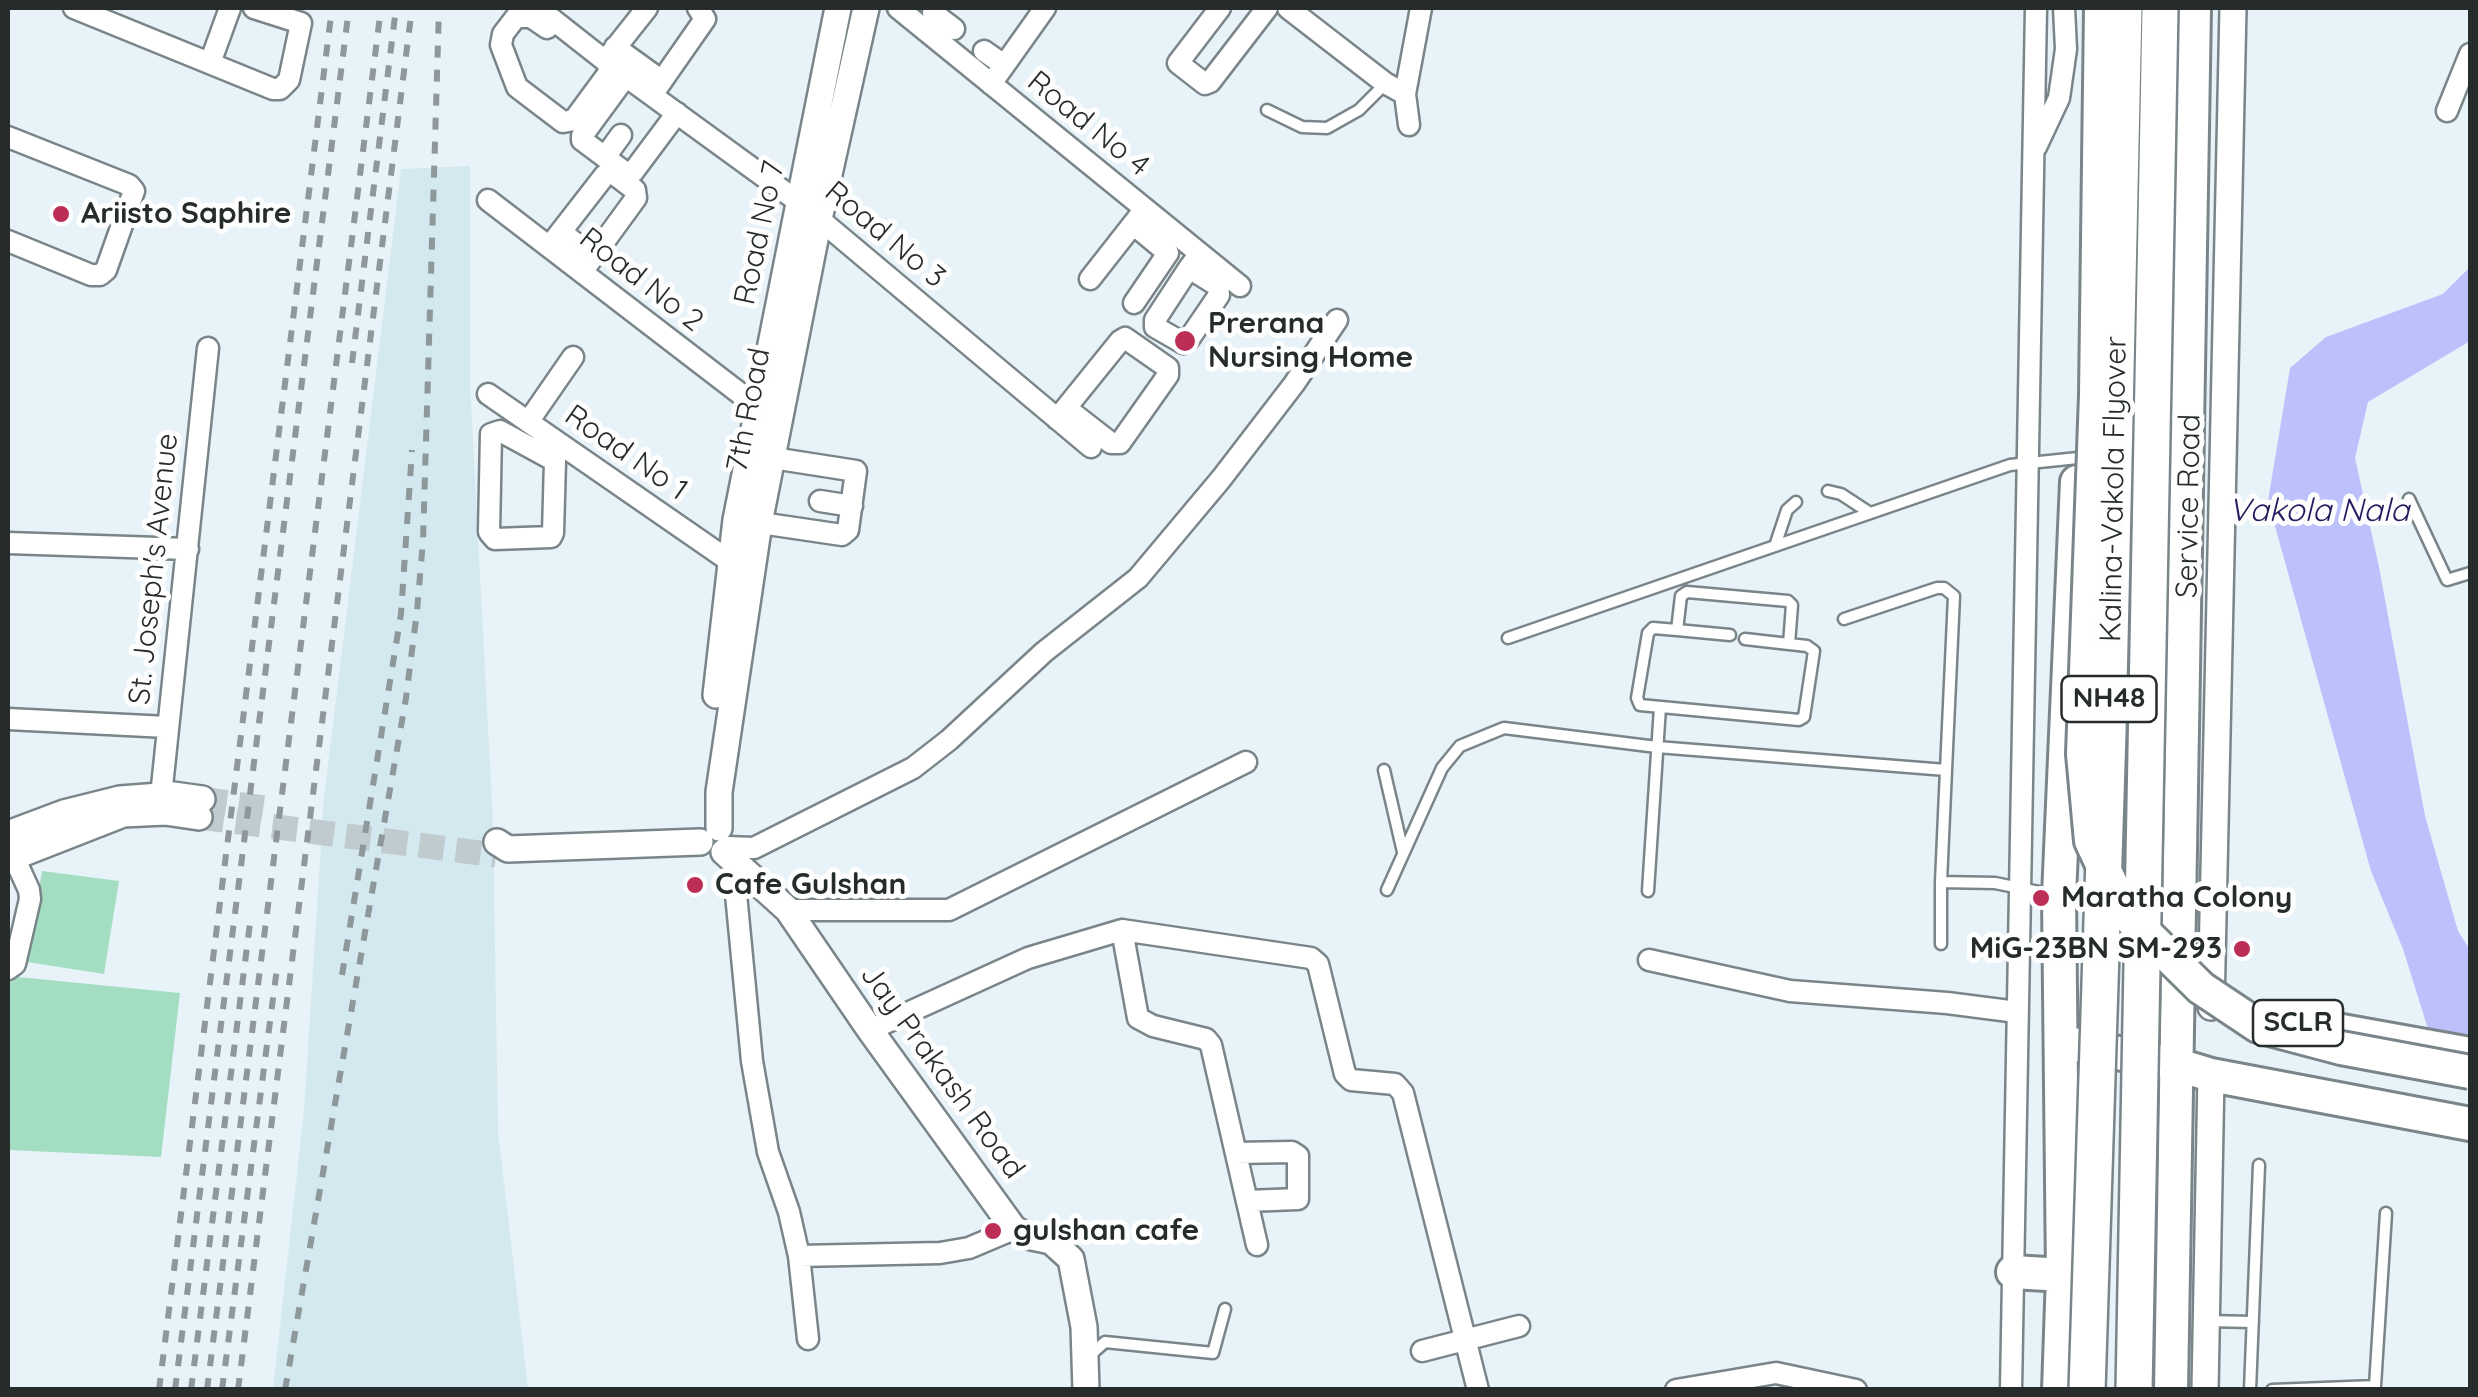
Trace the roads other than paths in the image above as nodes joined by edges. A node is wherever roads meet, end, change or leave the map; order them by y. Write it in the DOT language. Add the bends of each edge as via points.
graph roads {
  1 [pos="74,8"];
  2 [pos="230,8"];
  3 [pos="254,8"];
  4 [pos="647,8"];
  5 [pos="698,8"];
  6 [pos="838,8"];
  7 [pos="866,8"];
  8 [pos="898,8"];
  9 [pos="1046,8"];
  10 [pos="1220,8"];
  11 [pos="1264,8"];
  12 [pos="1288,8"];
  13 [pos="1421,8"];
  14 [pos="2036,8"];
  15 [pos="2064,8"];
  16 [pos="2091,8"];
  17 [pos="2101,8"];
  18 [pos="2124,8"];
  19 [pos="2160,8"];
  20 [pos="2194,8"];
  21 [pos="2233,8"];
  22 [pos="540,14"];
  23 [pos="931,16"];
  24 [pos="954,28"];
  25 [pos="984,51"];
  26 [pos="2470,54"];
  27 [pos="210,63"];
  28 [pos="613,65"];
  29 [pos="1004,66"];
  30 [pos="1385,83"];
  31 [pos="991,84"];
  32 [pos="657,88"];
  33 [pos="1405,94"];
  34 [pos="1267,110"];
  35 [pos="2447,112"];
  36 [pos="677,114"];
  37 [pos="1409,125"];
  38 [pos="621,136"];
  39 [pos="8,137"];
  40 [pos="2033,153"];
  41 [pos="605,157"];
  42 [pos="488,200"];
  43 [pos="810,211"];
  44 [pos="1139,216"];
  45 [pos="554,239"];
  46 [pos="8,240"];
  47 [pos="588,264"];
  48 [pos="1090,279"];
  49 [pos="1240,286"];
  50 [pos="1134,303"];
  51 [pos="1337,320"];
  52 [pos="208,348"];
  53 [pos="573,357"];
  54 [pos="757,408"];
  55 [pos="1061,414"];
  56 [pos="528,422"];
  57 [pos="779,423"];
  58 [pos="503,434"];
  59 [pos="1090,447"];
  60 [pos="555,451"];
  61 [pos="760,456"];
  62 [pos="2078,458"];
  63 [pos="2026,461"];
  64 [pos="1828,492"];
  65 [pos="2409,499"];
  66 [pos="820,501"];
  67 [pos="1796,502"];
  68 [pos="852,506"];
  69 [pos="1870,513"];
  70 [pos="748,521"];
  71 [pos="8,543"];
  72 [pos="1775,546"];
  73 [pos="188,549"];
  74 [pos="740,568"];
  75 [pos="2470,573"];
  76 [pos="1844,619"];
  77 [pos="1676,630"];
  78 [pos="1730,634"];
  79 [pos="1508,638"];
  80 [pos="1745,639"];
  81 [pos="1789,644"];
  82 [pos="1660,708"];
  83 [pos="8,718"];
  84 [pos="167,727"];
  85 [pos="1657,747"];
  86 [pos="1246,762"];
  87 [pos="1384,770"];
  88 [pos="1946,770"];
  89 [pos="161,796"];
  90 [pos="718,844"];
  91 [pos="501,848"];
  92 [pos="9,849"];
  93 [pos="1404,853"];
  94 [pos="1942,882"];
  95 [pos="2020,888"];
  96 [pos="1388,890"];
  97 [pos="1648,892"];
  98 [pos="2059,896"];
  99 [pos="788,910"];
  100 [pos="1122,930"];
  101 [pos="1941,944"];
  102 [pos="1649,960"];
  103 [pos="8,969"];
  104 [pos="2061,987"];
  105 [pos="2178,1002"];
  106 [pos="2211,1007"];
  107 [pos="2017,1012"];
  108 [pos="870,1030"];
  109 [pos="2060,1041"];
  110 [pos="2470,1054"];
  111 [pos="2178,1066"];
  112 [pos="2470,1072"];
  113 [pos="2211,1076"];
  114 [pos="2458,1121"];
  115 [pos="1236,1153"];
  116 [pos="2259,1165"];
  117 [pos="1247,1202"];
  118 [pos="2386,1213"];
  119 [pos="1014,1229"];
  120 [pos="1256,1245"];
  121 [pos="798,1256"];
  122 [pos="2013,1272"];
  123 [pos="2063,1275"];
  124 [pos="1225,1309"];
  125 [pos="2206,1321"];
  126 [pos="2252,1322"];
  127 [pos="1519,1326"];
  128 [pos="808,1339"];
  129 [pos="1465,1340"];
  130 [pos="1422,1352"];
  131 [pos="1085,1360"];
  132 [pos="1086,1390"];
  133 [pos="1478,1390"];
  134 [pos="1676,1390"];
  135 [pos="1856,1390"];
  136 [pos="2011,1390"];
  137 [pos="2059,1390"];
  138 [pos="2088,1390"];
  139 [pos="2134,1390"];
  140 [pos="2171,1390"];
  141 [pos="2205,1390"];
  142 [pos="2250,1390"];
  143 [pos="2272,1390"];
  1 -- 27 [label="street"];
  2 -- 27 [label="street"];
  3 -- 27 [label="street" via="301,23 289,80 274,90"];
  4 -- 28 [label="street"];
  5 -- 32 [label="street" via="705,19"];
  6 -- 43 [label="street, Road No 7"];
  7 -- 43 [label="street, 7th Road"];
  8 -- 23 [label="street, Road No 4"];
  9 -- 29 [label="street"];
  10 -- 11 [label="street" via="1178,63 1205,84"];
  12 -- 30 [label="street"];
  13 -- 33 [label="street"];
  14 -- 40 [label="street"];
  15 -- 40 [label="street" via="2059,98"];
  16 -- 62 [label="highway"];
  17 -- 112 [label="highway, bridge" via="2083,754 2091,840 2125,913 2201,988 2258,1026"];
  18 -- 138 [label="highway, Kalina-Vakola Flyover / NH48, bridge"];
  19 -- 139 [label="highway, Kalina-Vakola Flyover / NH48, bridge"];
  20 -- 105 [label="highway"];
  21 -- 106 [label="street, Service Road"];
  22 -- 28 [label="street, Road No 3"];
  22 -- 28 [label="street" via="516,17 502,45 518,87 563,122 574,120"];
  23 -- 24 [label="street"];
  23 -- 31 [label="street, Road No 4"];
  25 -- 29 [label="street"];
  26 -- 35 [label="street"];
  28 -- 32 [label="street, Road No 3"];
  28 -- 32 [label="street"];
  28 -- 41 [label="street" via="582,136"];
  29 -- 31 [label="street"];
  30 -- 33 [label="street"];
  30 -- 34 [label="lane" via="1360,110 1327,128 1302,127"];
  31 -- 44 [label="street, Road No 4"];
  32 -- 36 [label="street, Road No 3"];
  33 -- 37 [label="street"];
  36 -- 41 [label="street" via="633,172"];
  36 -- 43 [label="street, Road No 3"];
  38 -- 41 [label="street"];
  39 -- 46 [label="street" via="134,192 100,275"];
  40 -- 63 [label="street"];
  42 -- 45 [label="street, Road No 2"];
  43 -- 54 [label="street, Road No 7"];
  43 -- 55 [label="street, Road No 3"];
  43 -- 57 [label="street, 7th Road"];
  44 -- 48 [label="street"];
  44 -- 49 [label="street, Road No 4" via="1194,261"];
  44 -- 50 [label="street" via="1148,243 1168,253"];
  45 -- 47 [label="street, Road No 2"];
  45 -- 47 [label="street" via="606,175 614,174 636,198"];
  47 -- 54 [label="street, Road No 2"];
  51 -- 90 [label="street" via="1221,480 1138,578 949,740 914,768 754,848"];
  52 -- 73 [label="street, St. Joseph's Avenue"];
  53 -- 56 [label="street"];
  54 -- 57 [label="street, Road No 2"];
  54 -- 61 [label="street, Road No 7"];
  55 -- 55 [label="street" via="1125,338 1168,368 1120,443"];
  55 -- 59 [label="street, Road No 3"];
  56 -- 58 [label="street, Road No 1" via="496,400"];
  56 -- 60 [label="street, Road No 1"];
  57 -- 61 [label="street, 7th Road"];
  58 -- 60 [label="street"];
  58 -- 60 [label="street" via="490,437 494,539 551,538"];
  60 -- 74 [label="street, Road No 1"];
  61 -- 68 [label="street" via="856,471"];
  61 -- 70 [label="street, Road No 7"];
  62 -- 63 [label="lane"];
  62 -- 98 [label="highway"];
  63 -- 69 [label="lane"];
  63 -- 95 [label="street"];
  64 -- 69 [label="lane"];
  65 -- 75 [label="lane" via="2447,580"];
  66 -- 68 [label="street"];
  67 -- 72 [label="lane"];
  68 -- 70 [label="street" via="842,535"];
  69 -- 72 [label="lane"];
  70 -- 74 [label="street, Road No 7"];
  71 -- 73 [label="street"];
  72 -- 79 [label="lane"];
  73 -- 84 [label="street, St. Joseph's Avenue"];
  74 -- 90 [label="street, Road No 7" via="706,789"];
  76 -- 88 [label="lane" via="1936,588 1954,596"];
  77 -- 78 [label="lane"];
  77 -- 81 [label="lane" via="1687,592 1788,601"];
  77 -- 82 [label="lane" via="1648,632 1637,698"];
  80 -- 81 [label="lane"];
  81 -- 82 [label="lane" via="1814,652 1804,717 1798,720"];
  82 -- 85 [label="lane"];
  83 -- 84 [label="street"];
  84 -- 89 [label="street, St. Joseph's Avenue"];
  85 -- 88 [label="lane"];
  85 -- 93 [label="lane" via="1504,728 1488,733 1460,746 1442,768"];
  85 -- 97 [label="lane"];
  86 -- 99 [label="street" via="950,910"];
  87 -- 93 [label="lane"];
  88 -- 94 [label="lane"];
  89 -- 92 [label="street" via="64,813"];
  89 -- 92 [label="street" via="200,808 123,814"];
  90 -- 91 [label="street"];
  90 -- 99 [label="street, Jay Prakash Road"];
  90 -- 121 [label="street" via="768,1152"];
  92 -- 103 [label="street" via="30,899 16,964"];
  93 -- 96 [label="lane"];
  94 -- 95 [label="lane"];
  94 -- 101 [label="lane"];
  95 -- 98 [label="lane"];
  95 -- 107 [label="street"];
  98 -- 104 [label="highway"];
  99 -- 108 [label="street, Jay Prakash Road"];
  100 -- 108 [label="street" via="1028,958"];
  100 -- 115 [label="street" via="1138,1018 1211,1045"];
  100 -- 129 [label="street" via="1318,964 1345,1074 1395,1084 1403,1093"];
  102 -- 107 [label="street" via="1790,991"];
  104 -- 105 [label="highway, SCLR"];
  104 -- 109 [label="highway"];
  105 -- 106 [label="highway, SCLR"];
  105 -- 111 [label="highway"];
  106 -- 110 [label="highway, SCLR"];
  107 -- 122 [label="street"];
  108 -- 119 [label="street, Jay Prakash Road"];
  109 -- 111 [label="highway, SCLR"];
  109 -- 123 [label="highway"];
  111 -- 113 [label="highway, SCLR"];
  111 -- 140 [label="highway"];
  113 -- 114 [label="highway, SCLR"];
  113 -- 125 [label="street"];
  115 -- 117 [label="street"];
  115 -- 117 [label="street" via="1298,1156 1298,1200"];
  116 -- 126 [label="lane"];
  117 -- 120 [label="street"];
  118 -- 143 [label="lane" via="2376,1386"];
  119 -- 121 [label="street" via="940,1253"];
  119 -- 131 [label="street, Jay Prakash Road" via="1051,1241 1072,1260"];
  121 -- 128 [label="street"];
  122 -- 123 [label="highway"];
  122 -- 136 [label="street"];
  123 -- 137 [label="highway"];
  124 -- 131 [label="lane" via="1213,1353 1105,1342"];
  125 -- 126 [label="lane"];
  125 -- 141 [label="street"];
  126 -- 142 [label="lane"];
  127 -- 129 [label="street"];
  129 -- 130 [label="street"];
  129 -- 133 [label="street"];
  131 -- 132 [label="street, Jay Prakash Road"];
  134 -- 135 [label="street" via="1776,1374"];
}
